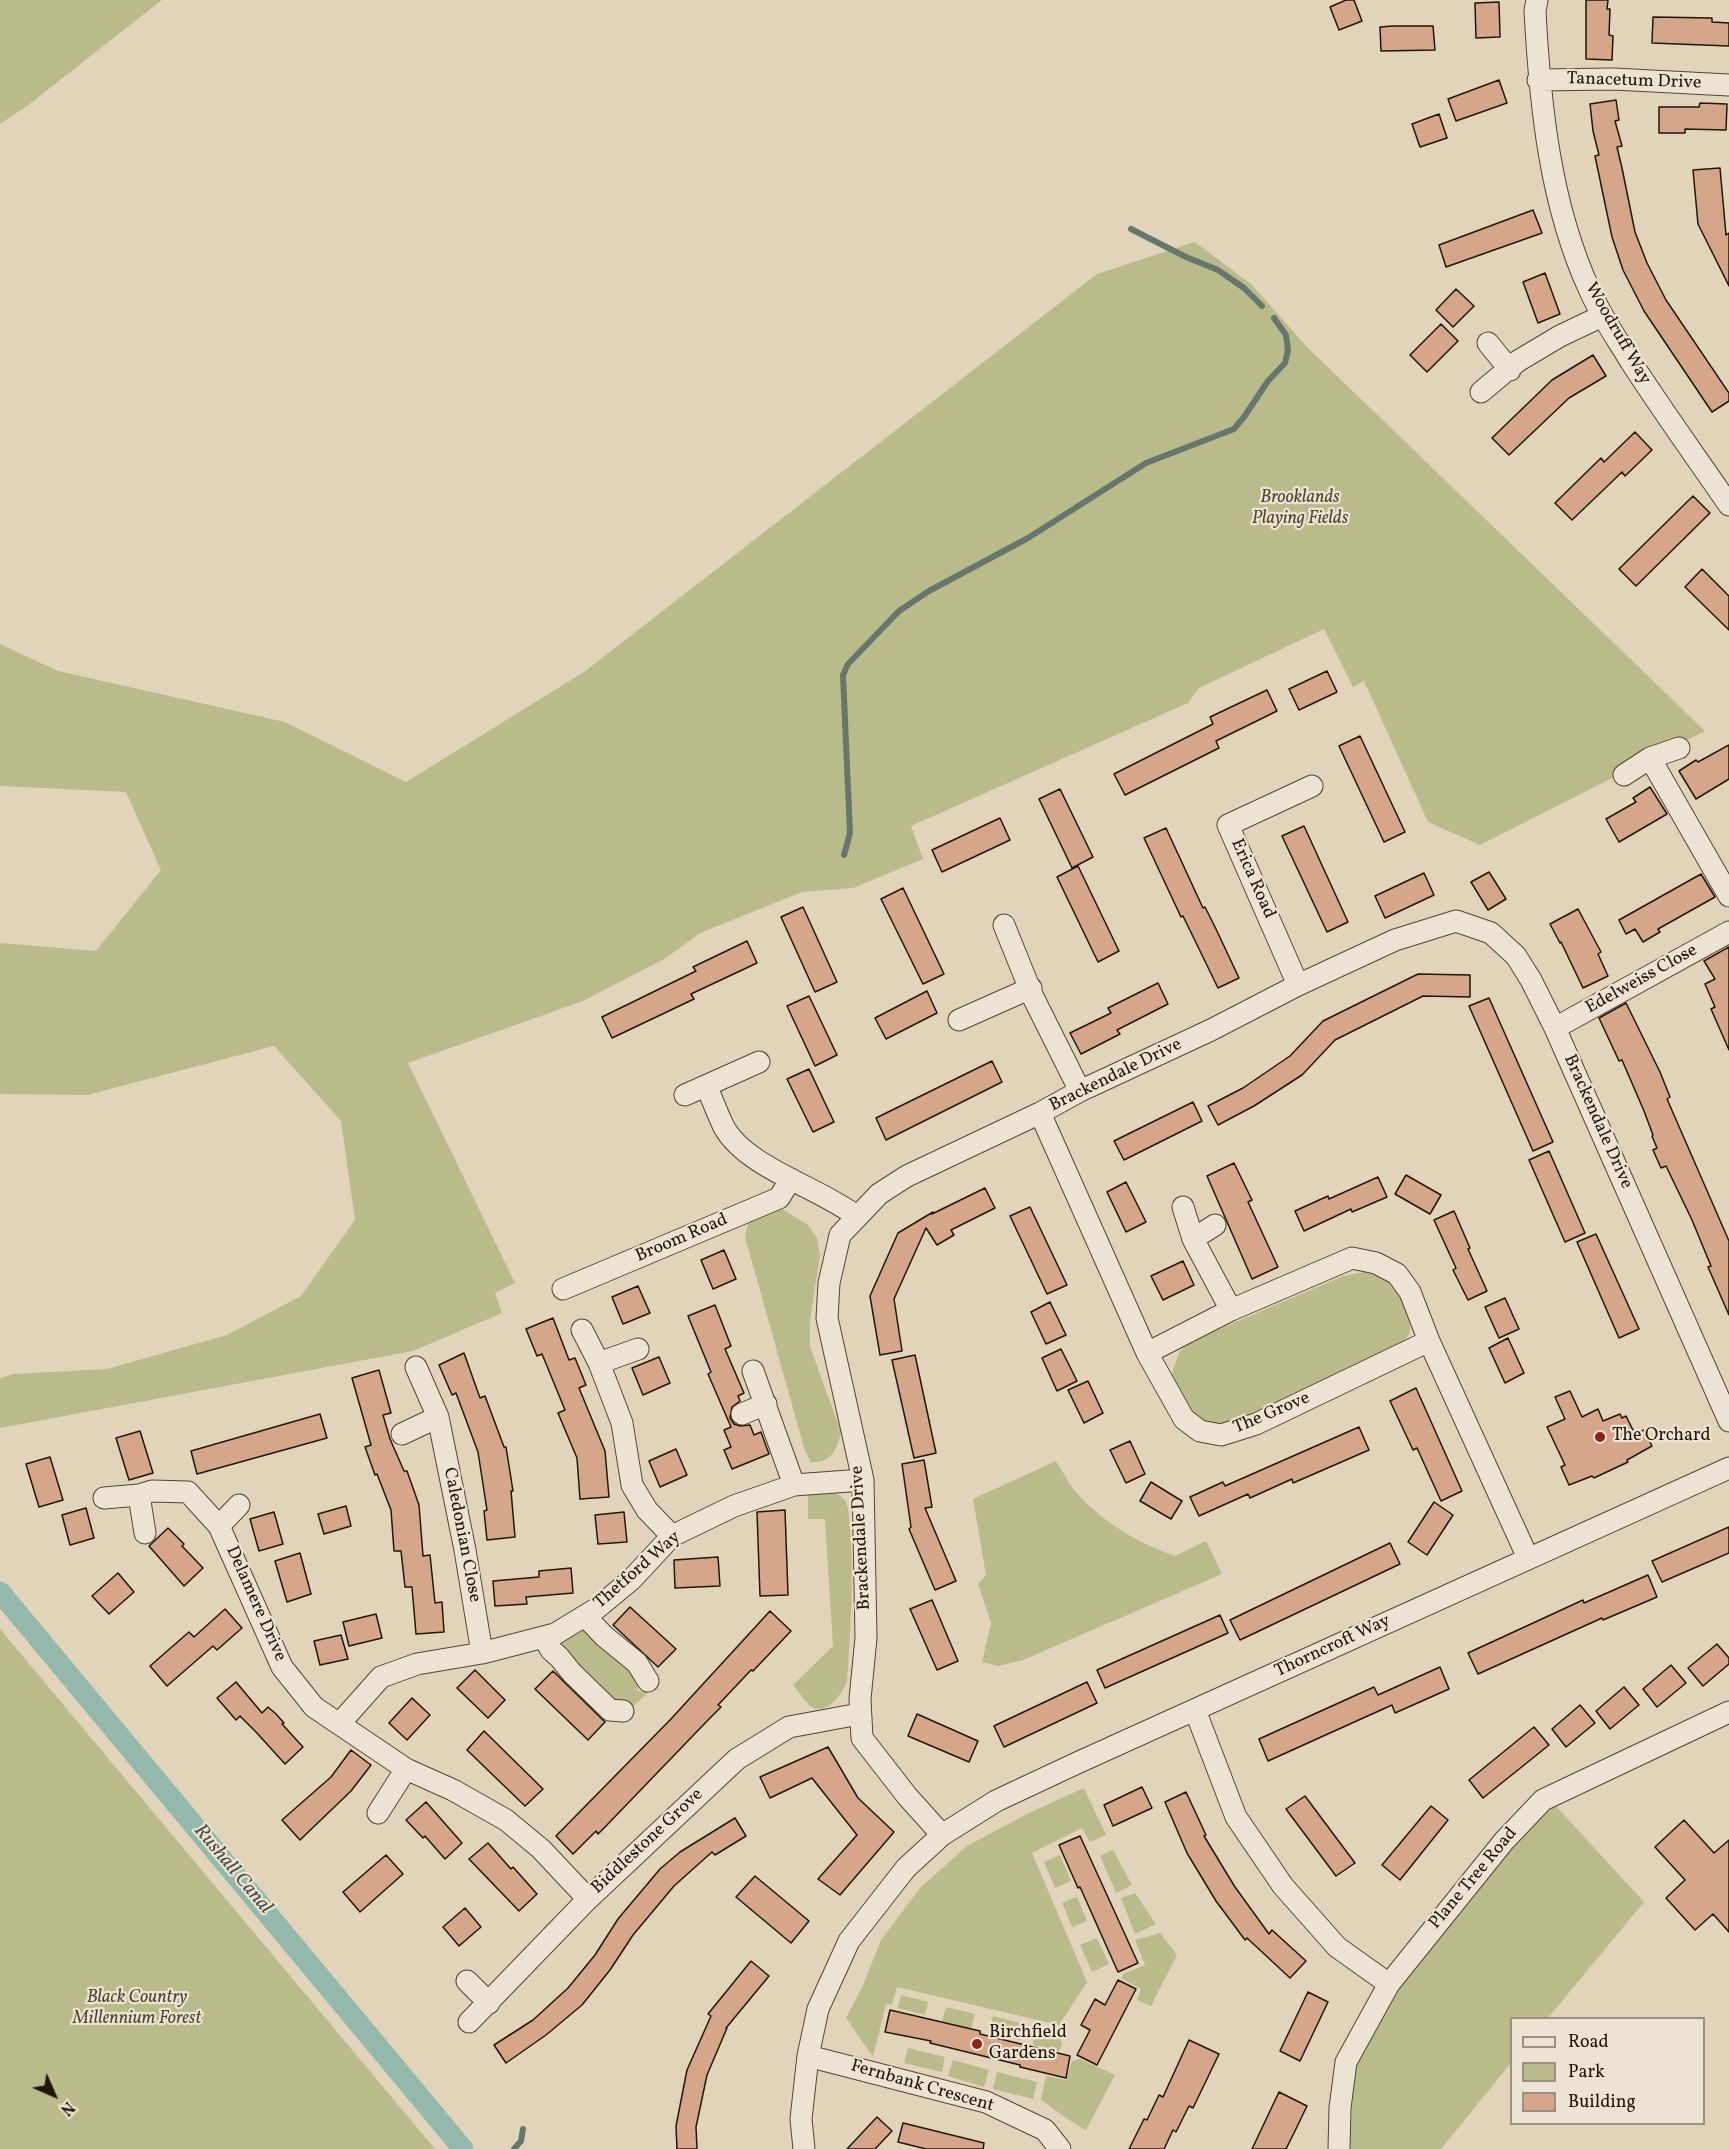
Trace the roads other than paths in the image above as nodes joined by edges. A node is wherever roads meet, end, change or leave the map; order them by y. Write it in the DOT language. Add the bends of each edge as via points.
graph roads {
  1 [pos="1537,0"];
  2 [pos="1538,80"];
  3 [pos="1729,85"];
  4 [pos="1602,316"];
  5 [pos="1488,343"];
  6 [pos="1510,369"];
  7 [pos="1481,392"];
  8 [pos="1729,505"];
  9 [pos="1679,748"];
  10 [pos="1650,758"];
  11 [pos="1624,775"];
  12 [pos="1312,786"];
  13 [pos="1729,896"];
  14 [pos="1004,925"];
  15 [pos="1729,932"];
  16 [pos="1298,985"];
  17 [pos="1031,988"];
  18 [pos="959,1020"];
  19 [pos="1555,1028"];
  20 [pos="759,1062"];
  21 [pos="706,1086"];
  22 [pos="1080,1091"];
  23 [pos="685,1095"];
  24 [pos="1040,1113"];
  25 [pos="791,1179"];
  26 [pos="1183,1207"];
  27 [pos="856,1216"];
  28 [pos="1215,1225"];
  29 [pos="1193,1239"];
  30 [pos="563,1289"];
  31 [pos="1231,1310"];
  32 [pos="582,1330"];
  33 [pos="1429,1341"];
  34 [pos="638,1349"];
  35 [pos="1147,1353"];
  36 [pos="599,1363"];
  37 [pos="416,1367"];
  38 [pos="753,1371"];
  39 [pos="766,1404"];
  40 [pos="742,1414"];
  41 [pos="438,1417"];
  42 [pos="1729,1421"];
  43 [pos="402,1434"];
  44 [pos="1729,1468"];
  45 [pos="863,1480"];
  46 [pos="794,1485"];
  47 [pos="139,1495"];
  48 [pos="104,1498"];
  49 [pos="239,1505"];
  50 [pos="219,1526"];
  51 [pos="145,1533"];
  52 [pos="672,1536"];
  53 [pos="1528,1558"];
  54 [pos="585,1616"];
  55 [pos="544,1638"];
  56 [pos="482,1653"];
  57 [pos="648,1681"];
  58 [pos="1195,1710"];
  59 [pos="623,1711"];
  60 [pos="1729,1712"];
  61 [pos="859,1714"];
  62 [pos="340,1724"];
  63 [pos="406,1769"];
  64 [pos="378,1814"];
  65 [pos="942,1835"];
  66 [pos="588,1899"];
  67 [pos="467,1981"];
  68 [pos="1389,1984"];
  69 [pos="489,2002"];
  70 [pos="469,2022"];
  71 [pos="808,2056"];
  72 [pos="804,2149"];
  73 [pos="1060,2149"];
  74 [pos="1339,2149"];
  1 -- 2 [label="street, Woodruff Way"];
  2 -- 3 [label="street, Tanacetum Drive"];
  2 -- 4 [label="street, Woodruff Way" via="1552,166 1569,236"];
  4 -- 6 [label="street" via="1560,336"];
  4 -- 8 [label="street, Woodruff Way"];
  5 -- 6 [label="street"];
  6 -- 7 [label="street"];
  9 -- 10 [label="street"];
  10 -- 11 [label="street"];
  10 -- 13 [label="street"];
  12 -- 16 [label="street, Erica Road" via="1228,825"];
  14 -- 17 [label="street"];
  15 -- 19 [label="street, Edelweiss Close"];
  16 -- 19 [label="street, Brackendale Drive" via="1395,940 1456,921 1491,933 1516,956"];
  16 -- 22 [label="street, Brackendale Drive"];
  17 -- 18 [label="street"];
  17 -- 22 [label="street"];
  19 -- 42 [label="street, Brackendale Drive"];
  20 -- 21 [label="street"];
  21 -- 23 [label="street"];
  21 -- 25 [label="street" via="726,1131 752,1157"];
  22 -- 24 [label="street, Brackendale Drive"];
  24 -- 27 [label="street, Brackendale Drive" via="908,1176 879,1194"];
  24 -- 35 [label="street, The Grove"];
  25 -- 27 [label="street"];
  25 -- 30 [label="street, Broom Road" via="778,1198"];
  26 -- 29 [label="street"];
  27 -- 45 [label="street, Brackendale Drive" via="840,1235 829,1283 827,1318"];
  28 -- 29 [label="street"];
  29 -- 31 [label="street"];
  31 -- 33 [label="street" via="1352,1258 1376,1263 1397,1274 1410,1292"];
  31 -- 35 [label="street"];
  32 -- 36 [label="street"];
  33 -- 35 [label="street, The Grove" via="1256,1424 1221,1435 1200,1431 1184,1419"];
  33 -- 53 [label="street"];
  34 -- 36 [label="street"];
  36 -- 52 [label="street" via="622,1423 632,1485 647,1510"];
  37 -- 41 [label="street, Caledonian Close"];
  38 -- 39 [label="street"];
  39 -- 40 [label="street"];
  39 -- 46 [label="street"];
  41 -- 43 [label="street"];
  41 -- 56 [label="street, Caledonian Close"];
  44 -- 53 [label="street, Thorncroft Way"];
  45 -- 46 [label="street, Thetford Way"];
  45 -- 61 [label="street, Brackendale Drive" via="866,1638"];
  46 -- 52 [label="street, Thetford Way" via="734,1506"];
  47 -- 48 [label="street, Delamere Drive"];
  47 -- 50 [label="street, Delamere Drive" via="152,1491 188,1492"];
  47 -- 51 [label="street"];
  49 -- 50 [label="street, Delamere Drive"];
  50 -- 62 [label="street, Delamere Drive" via="282,1667 314,1707"];
  52 -- 54 [label="street, Thetford Way" via="631,1580"];
  53 -- 58 [label="street, Thorncroft Way"];
  54 -- 55 [label="street, Thetford Way"];
  54 -- 57 [label="street, Thetford Way" via="637,1663"];
  55 -- 56 [label="street, Thetford Way"];
  55 -- 59 [label="street" via="572,1673 610,1710"];
  56 -- 62 [label="street, Thetford Way" via="417,1664 381,1677"];
  58 -- 65 [label="street, Thorncroft Way" via="996,1801"];
  58 -- 68 [label="street" via="1236,1817 1283,1886 1337,1947"];
  60 -- 68 [label="street, Plane Tree Road" via="1543,1800 1504,1841"];
  61 -- 65 [label="street, Brackendale Drive" via="862,1738"];
  61 -- 66 [label="street, Biddlestone Grove" via="789,1727 737,1759"];
  62 -- 63 [label="street, Delamere Drive"];
  63 -- 64 [label="street"];
  63 -- 66 [label="street, Delamere Drive" via="506,1820 541,1849"];
  65 -- 71 [label="street, Thorncroft Way" via="906,1868 849,1941 818,2009"];
  66 -- 69 [label="street, Biddlestone Grove"];
  67 -- 69 [label="street"];
  68 -- 74 [label="street, Plane Tree Road" via="1346,2061"];
  69 -- 70 [label="street, Biddlestone Grove"];
  71 -- 72 [label="street, Thorncroft Way" via="801,2119"];
  71 -- 73 [label="street, Fernbank Crescent" via="986,2102 1045,2130"];
}
